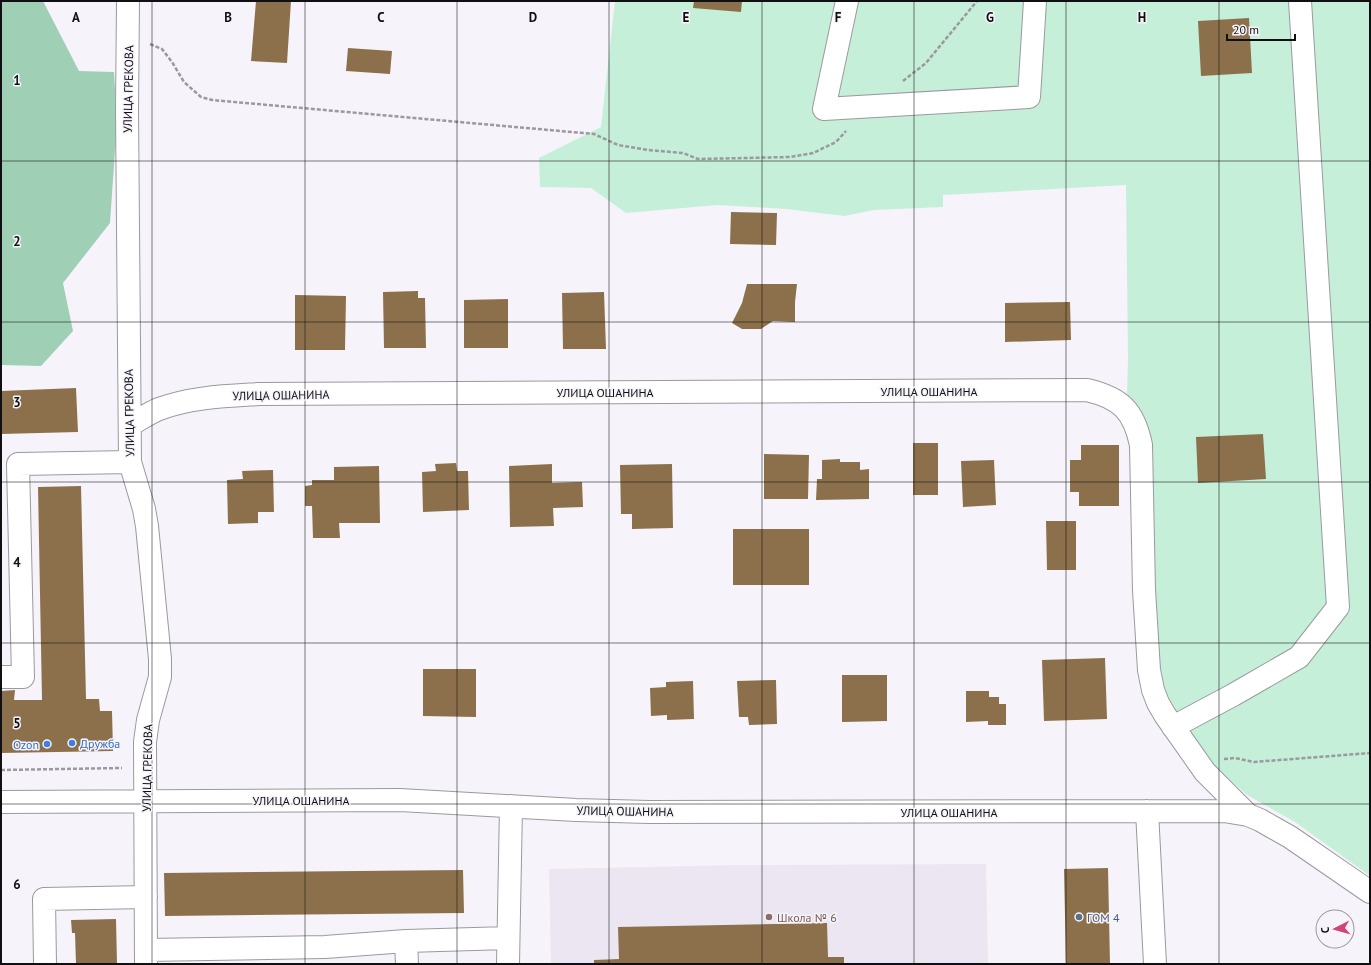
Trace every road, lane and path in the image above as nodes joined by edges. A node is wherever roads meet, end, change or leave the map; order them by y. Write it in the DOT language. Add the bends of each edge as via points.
graph roads {
  1 [pos="128,1"];
  2 [pos="847,1"];
  3 [pos="977,1"];
  4 [pos="1035,1"];
  5 [pos="1300,1"];
  6 [pos="128,41"];
  7 [pos="899,84"];
  8 [pos="846,130"];
  9 [pos="130,425"];
  10 [pos="130,462"];
  11 [pos="10,465"];
  12 [pos="1,678"];
  13 [pos="1173,727"];
  14 [pos="1370,753"];
  15 [pos="145,768"];
  16 [pos="1,770"];
  17 [pos="1204,772"];
  18 [pos="145,800"];
  19 [pos="1,802"];
  20 [pos="511,806"];
  21 [pos="1147,812"];
  22 [pos="1248,816"];
  23 [pos="1370,892"];
  24 [pos="146,897"];
  25 [pos="508,938"];
  26 [pos="406,941"];
  27 [pos="146,957"];
  28 [pos="45,964"];
  29 [pos="407,964"];
  30 [pos="508,964"];
  31 [pos="1154,964"];
  1 -- 6 [label="street, УЛИЦА ГРЕКОВА"];
  2 -- 4 [label="street" via="824,109 1029,97"];
  3 -- 7 [label="path" via="926,63"];
  5 -- 13 [label="street" via="1338,607 1299,657"];
  6 -- 8 [label="path" via="148,42 162,49 184,82 201,97 212,100 594,134 618,145 683,154 698,159 790,157 813,153 836,142"];
  6 -- 9 [label="street, УЛИЦА ГРЕКОВА"];
  9 -- 10 [label="street, УЛИЦА ГРЕКОВА"];
  9 -- 13 [label="street, УЛИЦА ОШАНИНА" via="178,403 259,394 1087,390 1102,394 1118,403 1132,418 1138,431 1142,463 1144,590 1149,670 1158,703"];
  10 -- 11 [label="street"];
  10 -- 15 [label="street, УЛИЦА ГРЕКОВА" via="147,526 160,659 160,676 148,720"];
  11 -- 12 [label="street" via="23,677"];
  13 -- 17 [label="street, УЛИЦА ОШАНИНА"];
  14 -- 17 [label="path" via="1254,762 1235,758 1221,759"];
  15 -- 16 [label="path"];
  15 -- 18 [label="street, УЛИЦА ГРЕКОВА"];
  17 -- 22 [label="street, УЛИЦА ОШАНИНА"];
  18 -- 19 [label="street, УЛИЦА ОШАНИНА"];
  18 -- 20 [label="street, УЛИЦА ОШАНИНА" via="400,800"];
  18 -- 24 [label="street, УЛИЦА ГРЕКОВА"];
  20 -- 21 [label="street, УЛИЦА ОШАНИНА" via="649,812"];
  20 -- 25 [label="street"];
  21 -- 22 [label="street, УЛИЦА ОШАНИНА" via="1224,811"];
  21 -- 31 [label="street"];
  22 -- 23 [label="street" via="1290,837"];
  24 -- 27 [label="street, УЛИЦА ГРЕКОВА"];
  24 -- 28 [label="street" via="44,899"];
  25 -- 26 [label="street"];
  25 -- 30 [label="street"];
  26 -- 27 [label="street"];
  26 -- 29 [label="street"];
}
